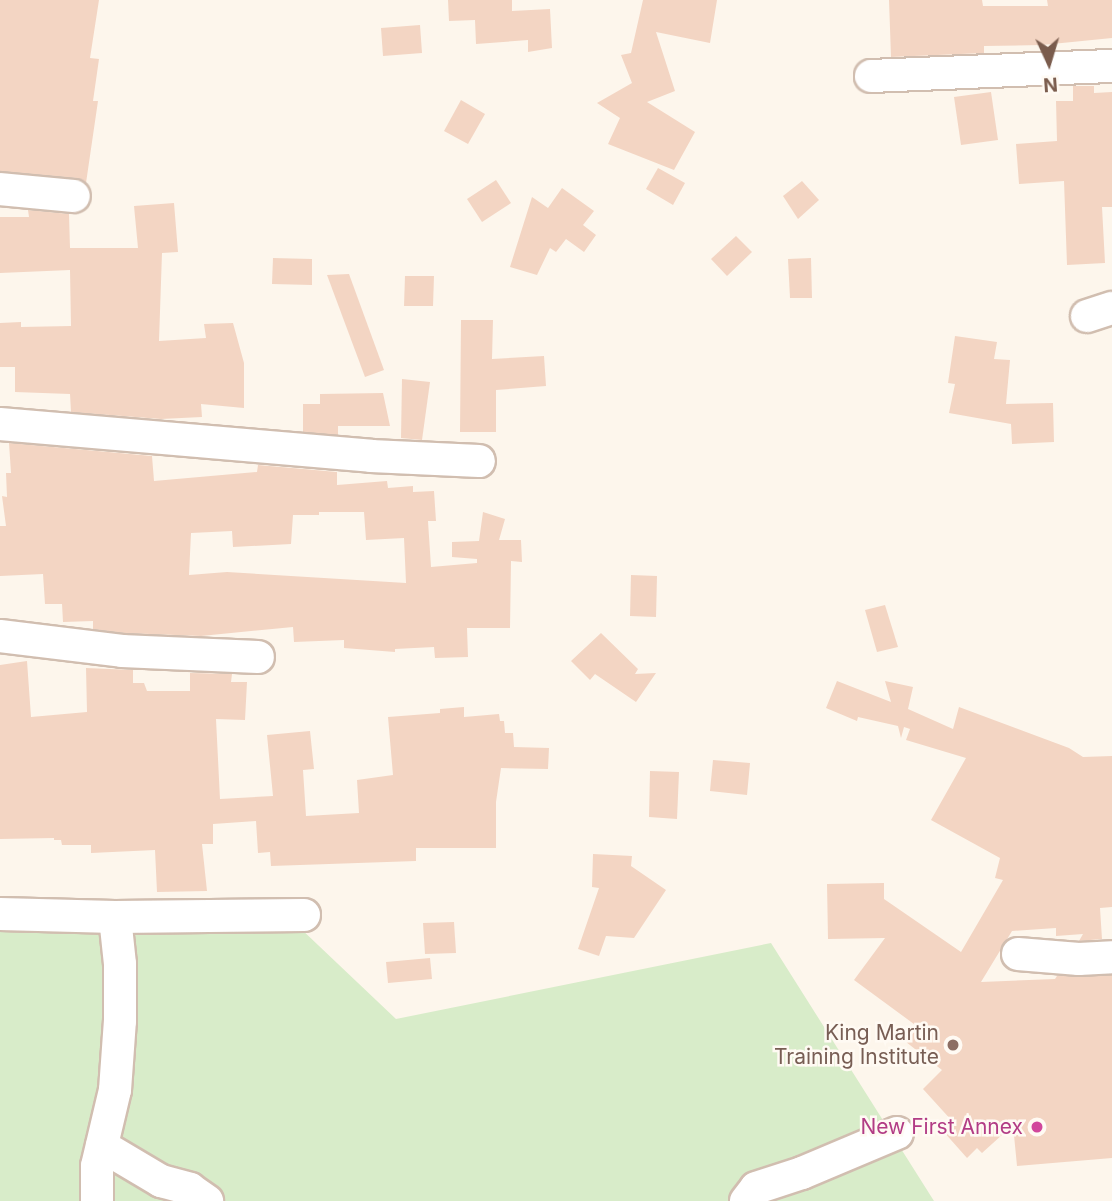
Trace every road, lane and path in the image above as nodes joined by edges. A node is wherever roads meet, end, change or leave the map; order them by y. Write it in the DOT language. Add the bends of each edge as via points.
graph roads {
  1 [pos="1112,66"];
  2 [pos="871,76"];
  3 [pos="0,189"];
  4 [pos="74,196"];
  5 [pos="0,424"];
  6 [pos="479,461"];
  7 [pos="0,636"];
  8 [pos="258,657"];
  9 [pos="0,914"];
  10 [pos="304,915"];
  11 [pos="115,917"];
  12 [pos="1018,954"];
  13 [pos="1112,957"];
  14 [pos="897,1133"];
  15 [pos="102,1146"];
  16 [pos="97,1201"];
  17 [pos="207,1201"];
  18 [pos="746,1201"];
  1 -- 2 [label="street"];
  3 -- 4 [label="street"];
  5 -- 6 [label="street"];
  7 -- 8 [label="street" via="122,651"];
  9 -- 11 [label="street"];
  10 -- 11 [label="street"];
  11 -- 15 [label="street" via="120,1021 115,1090"];
  12 -- 13 [label="street"];
  14 -- 18 [label="street" via="756,1188"];
  15 -- 16 [label="street"];
  15 -- 17 [label="street" via="161,1181 190,1189"];
}
